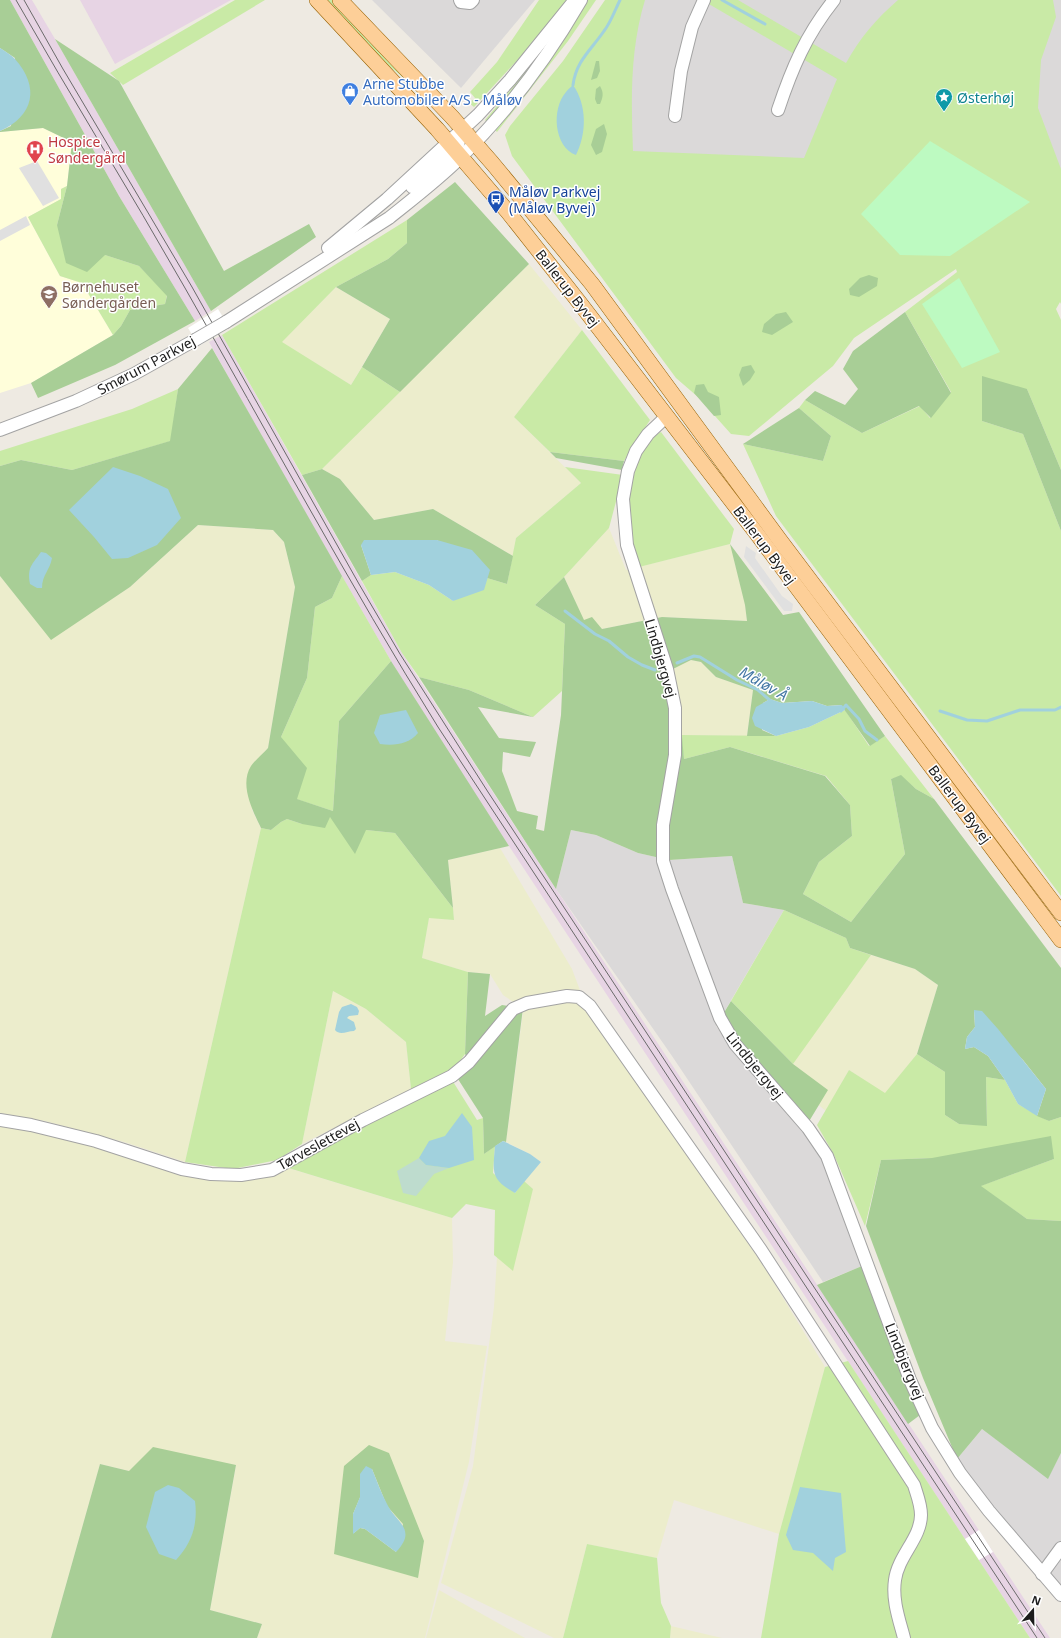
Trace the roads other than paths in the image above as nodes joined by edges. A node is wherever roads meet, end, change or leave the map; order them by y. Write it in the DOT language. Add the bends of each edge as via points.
graph roads {
  1 [pos="317,0"];
  2 [pos="340,0"];
  3 [pos="460,0"];
  4 [pos="473,0"];
  5 [pos="574,0"];
  6 [pos="581,0"];
  7 [pos="704,0"];
  8 [pos="834,0"];
  9 [pos="778,110"];
  10 [pos="675,116"];
  11 [pos="463,129"];
  12 [pos="475,143"];
  13 [pos="455,150"];
  14 [pos="284,284"];
  15 [pos="666,417"];
  16 [pos="0,430"];
  17 [pos="1061,913"];
  18 [pos="1061,940"];
  19 [pos="0,1120"];
  20 [pos="1061,1548"];
  21 [pos="1042,1574"];
  22 [pos="1061,1595"];
  23 [pos="904,1638"];
  1 -- 13 [label="main road, Ballerup Byvej"];
  2 -- 11 [label="main road, Ballerup Byvej"];
  3 -- 4 [label="street" via="470,3"];
  5 -- 11 [label="street" via="510,80"];
  6 -- 12 [label="street" via="547,55"];
  7 -- 10 [label="street" via="692,27"];
  8 -- 9 [label="street" via="805,43 790,74"];
  11 -- 12 [label="main road, Ballerup Byvej"];
  11 -- 13 [label="street"];
  12 -- 13 [label="street"];
  12 -- 17 [label="main road, Ballerup Byvej" via="592,284 774,533"];
  13 -- 14 [label="street, Smørum Parkvej"];
  13 -- 14 [label="street, Smørum Parkvej" via="414,198"];
  13 -- 15 [label="main road, Ballerup Byvej" via="508,212"];
  14 -- 16 [label="street, Smørum Parkvej, bridge" via="226,322 134,374 76,401"];
  15 -- 18 [label="main road, Ballerup Byvej" via="813,608"];
  15 -- 21 [label="street, Lindbjergvej" via="648,434 636,451 628,471 623,499 627,546 667,669 675,708 675,755 662,844 672,889 724,1026 735,1044 808,1128 827,1156 910,1380 932,1428 976,1495"];
  19 -- 23 [label="street, Tørveslettevej" via="96,1141 182,1169 241,1175 272,1170 363,1120 452,1076 469,1062 513,1009 533,1002 567,996 579,997 590,1006 701,1163 914,1485 920,1502 921,1516 918,1530 899,1563 894,1580 894,1601"];
  20 -- 21 [label="street"];
  21 -- 22 [label="street, Lindbjergvej"];
}
